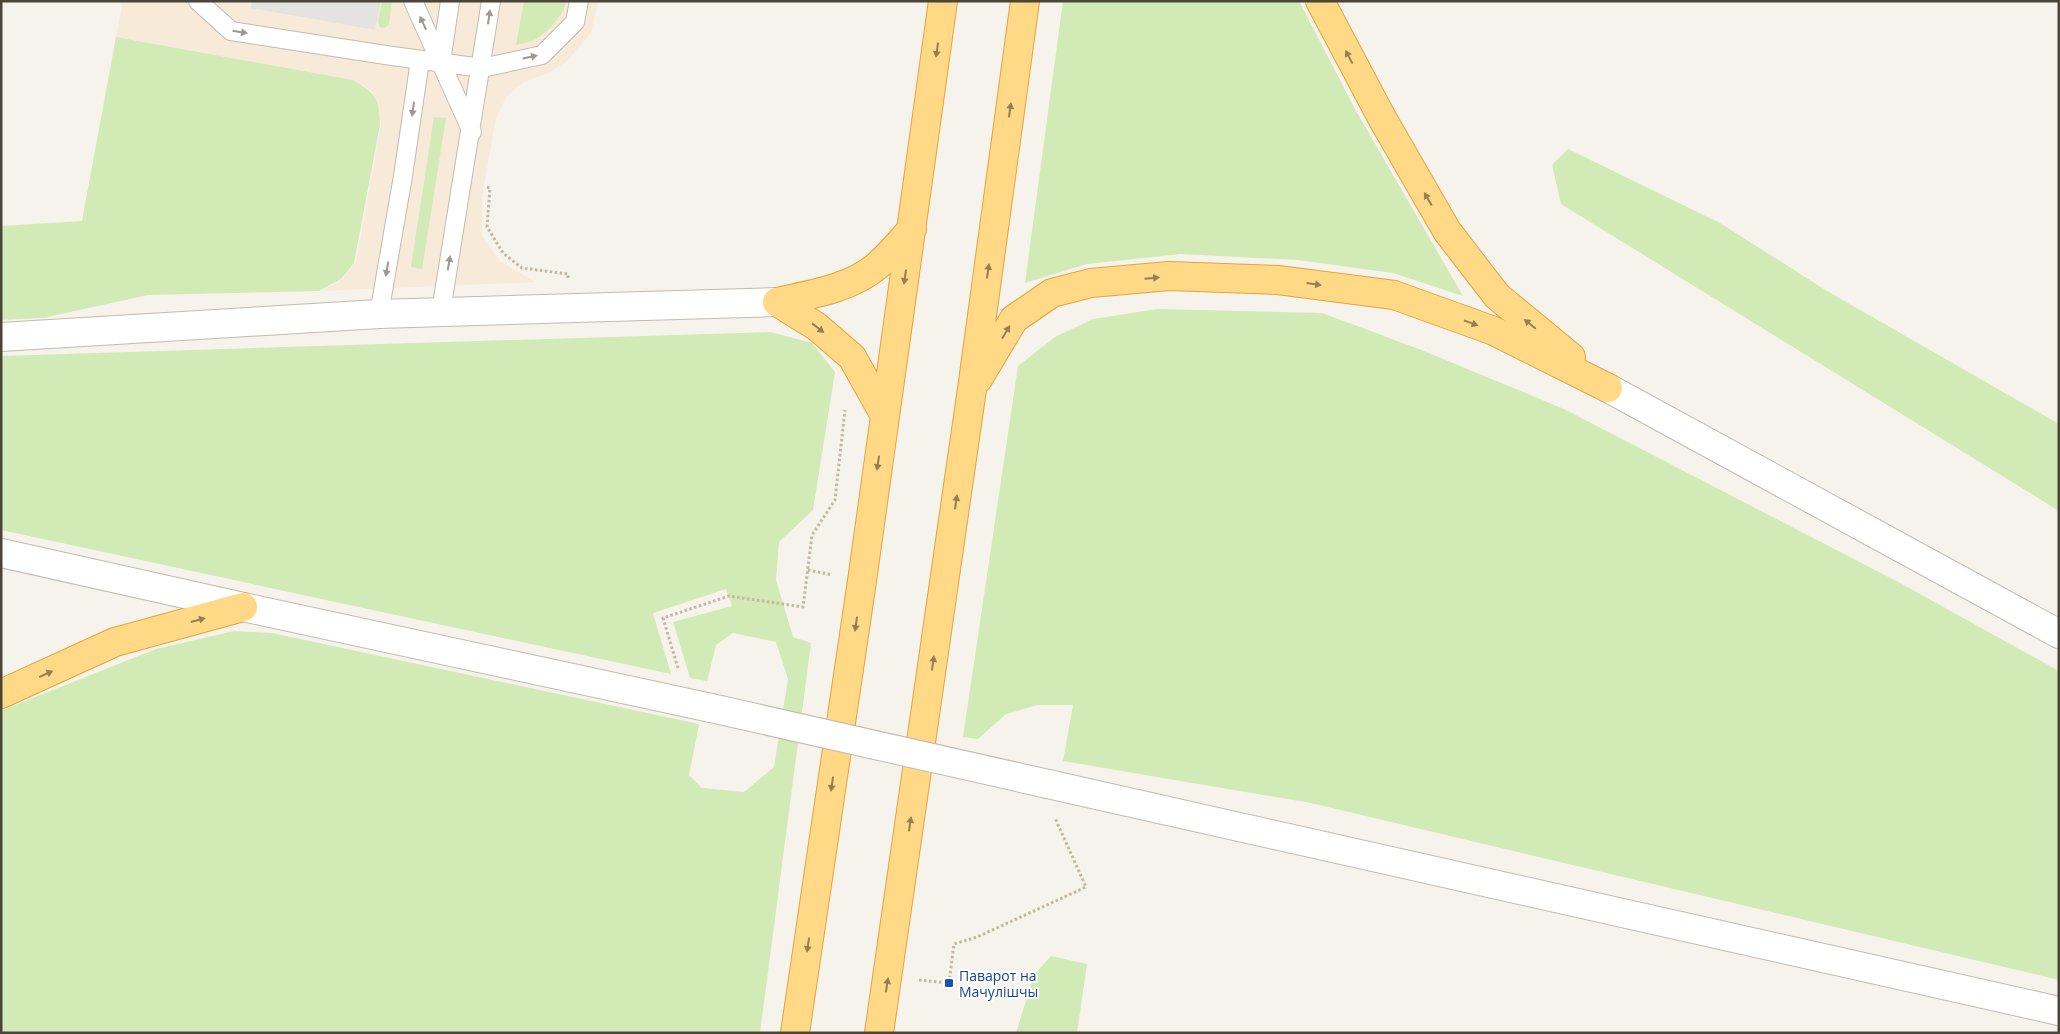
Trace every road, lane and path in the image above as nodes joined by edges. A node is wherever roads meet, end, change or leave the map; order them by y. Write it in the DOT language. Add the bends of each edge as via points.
graph roads {
  1 [pos="413,1"];
  2 [pos="450,1"];
  3 [pos="491,1"];
  4 [pos="579,1"];
  5 [pos="943,1"];
  6 [pos="1025,1"];
  7 [pos="1320,1"];
  8 [pos="200,2"];
  9 [pos="420,60"];
  10 [pos="441,63"];
  11 [pos="482,68"];
  12 [pos="472,132"];
  13 [pos="490,188"];
  14 [pos="912,229"];
  15 [pos="777,302"];
  16 [pos="569,309"];
  17 [pos="441,311"];
  18 [pos="379,314"];
  19 [pos="1,337"];
  20 [pos="1608,388"];
  21 [pos="972,389"];
  22 [pos="846,402"];
  23 [pos="884,414"];
  24 [pos="1,552"];
  25 [pos="243,607"];
  26 [pos="2059,634"];
  27 [pos="680,673"];
  28 [pos="1,694"];
  29 [pos="1052,812"];
  30 [pos="888,976"];
  31 [pos="2059,1011"];
  32 [pos="795,1033"];
  33 [pos="879,1033"];
  10 -- 1 [label="lane, one-way"];
  2 -- 10 [label="lane"];
  11 -- 3 [label="lane, one-way"];
  11 -- 4 [label="lane, one-way" via="542,55 575,22"];
  5 -- 14 [label="highway, one-way"];
  21 -- 6 [label="highway, one-way"];
  20 -- 7 [label="highway, one-way" via="1497,296 1447,231"];
  8 -- 9 [label="lane, one-way" via="231,31"];
  9 -- 10 [label="lane"];
  9 -- 18 [label="lane, one-way"];
  10 -- 11 [label="lane"];
  10 -- 12 [label="lane"];
  11 -- 12 [label="lane"];
  17 -- 12 [label="lane, one-way"];
  13 -- 16 [label="path" via="486,227 503,253 522,268 568,274"];
  14 -- 15 [label="highway" via="878,265 858,279 834,290"];
  14 -- 23 [label="highway, one-way"];
  15 -- 16 [label="street"];
  15 -- 23 [label="highway, one-way" via="816,326 852,357"];
  16 -- 17 [label="street"];
  17 -- 18 [label="street"];
  18 -- 19 [label="street"];
  21 -- 20 [label="highway, one-way" via="1014,319 1052,293 1091,283 1169,276 1278,280 1394,295 1494,331"];
  20 -- 26 [label="street"];
  30 -- 21 [label="highway, one-way"];
  22 -- 27 [label="path" via="834,500 812,535 803,607 729,596 664,618"];
  23 -- 32 [label="highway, one-way"];
  24 -- 25 [label="street"];
  28 -- 25 [label="highway, one-way" via="115,642"];
  25 -- 31 [label="street, bridge" via="711,708"];
  29 -- 30 [label="path" via="1086,887 954,944 948,983"];
  33 -- 30 [label="highway, one-way"];
}
